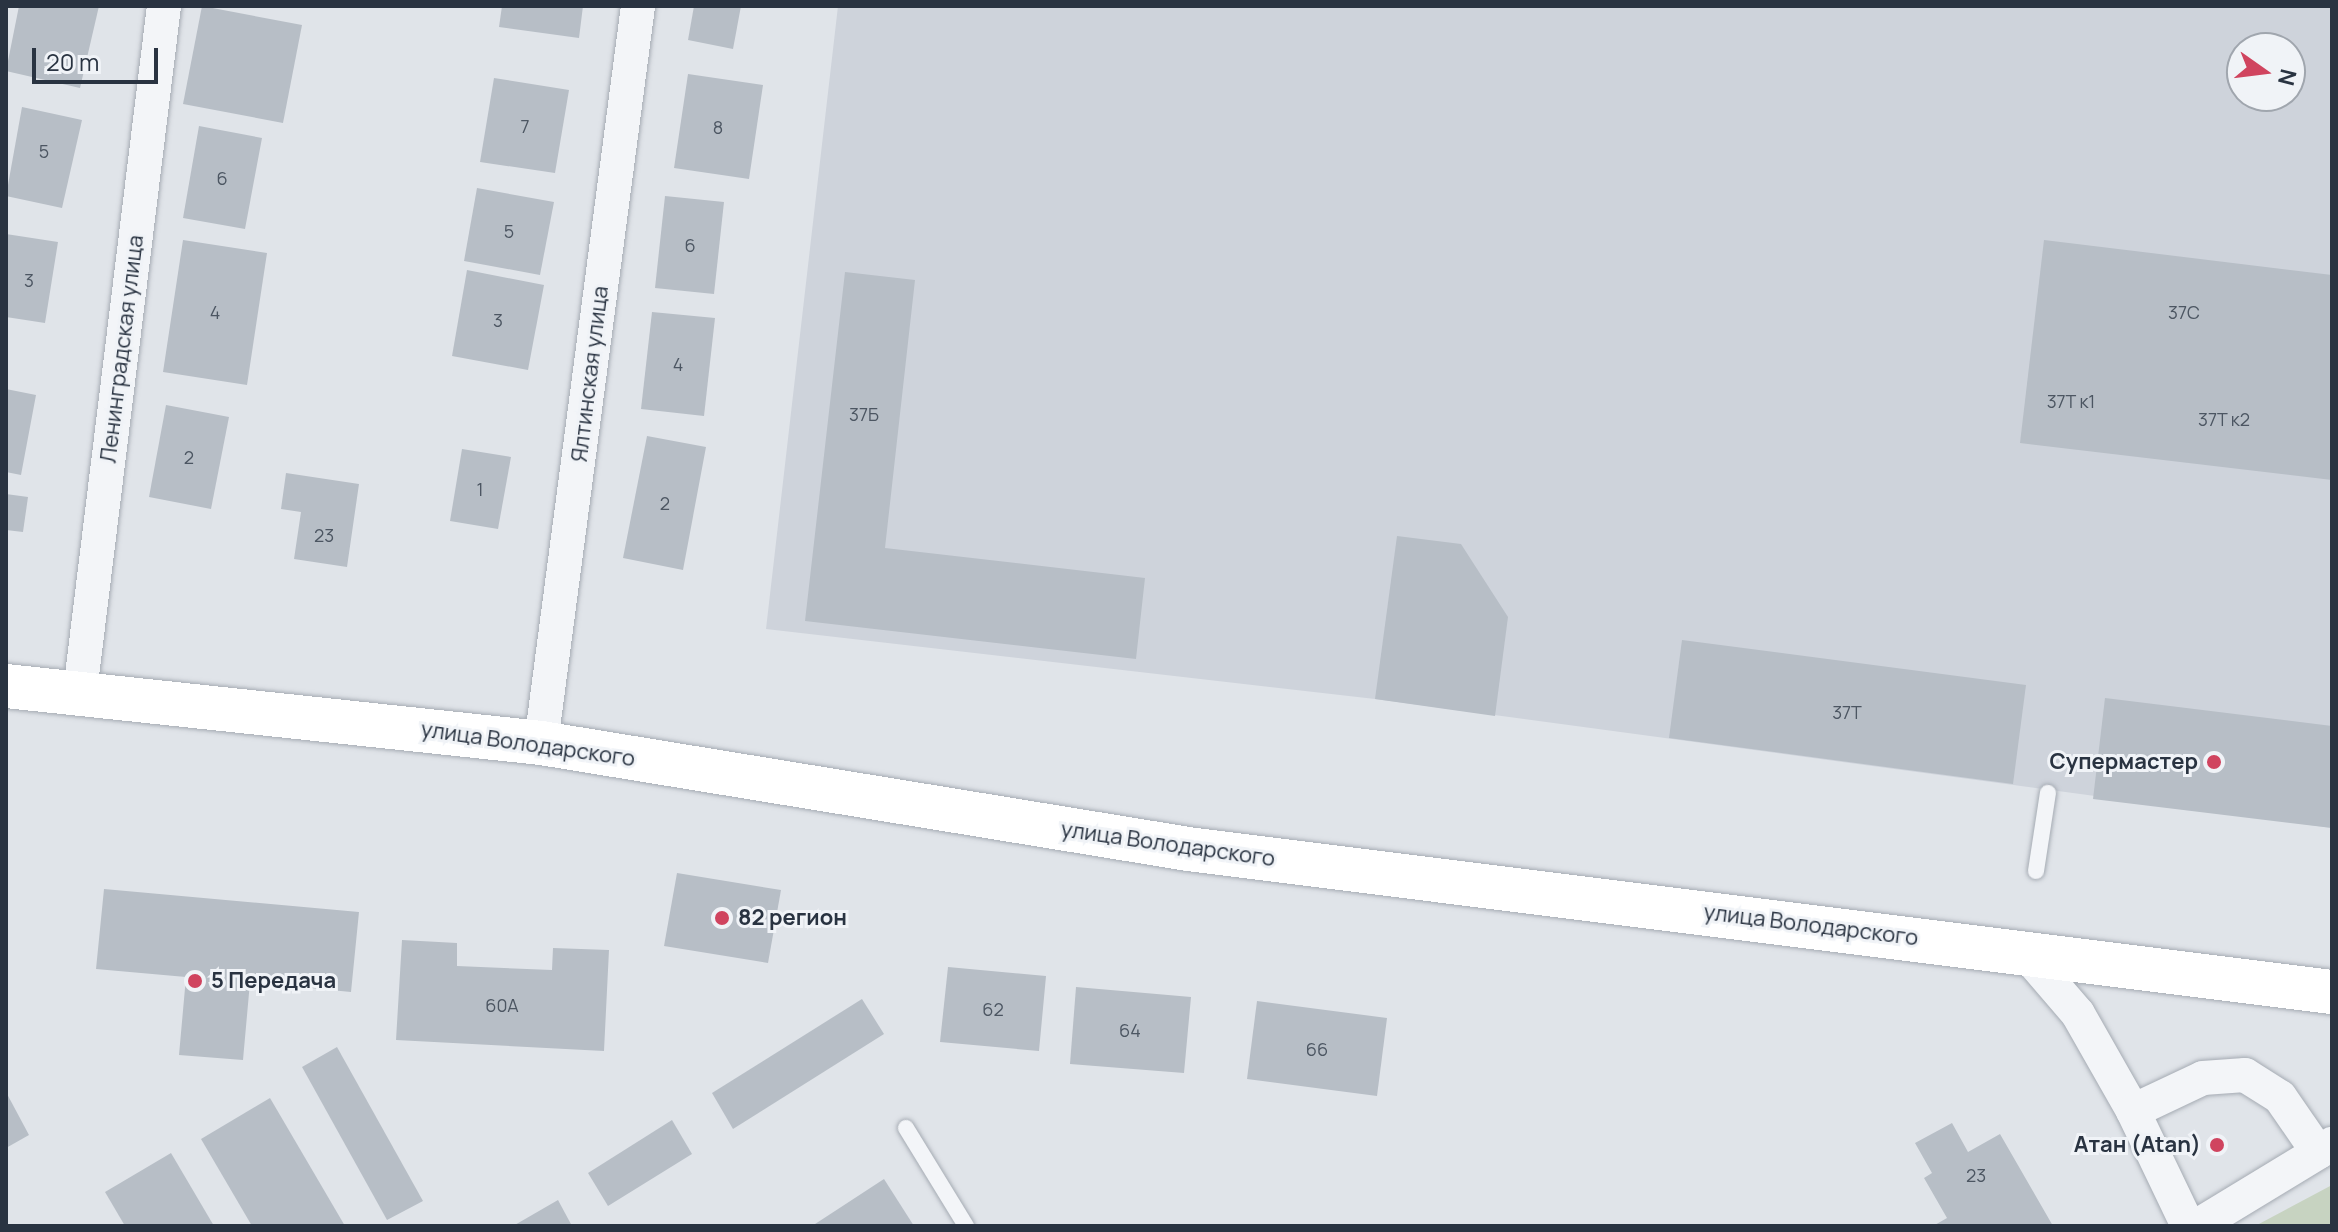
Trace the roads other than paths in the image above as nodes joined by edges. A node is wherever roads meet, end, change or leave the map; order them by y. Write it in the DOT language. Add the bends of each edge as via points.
graph roads {
  1 [pos="164,6"];
  2 [pos="638,6"];
  3 [pos="6,686"];
  4 [pos="80,692"];
  5 [pos="541,743"];
  6 [pos="2048,793"];
  7 [pos="2036,871"];
  8 [pos="2023,950"];
  9 [pos="2332,992"];
  10 [pos="2133,1111"];
  11 [pos="906,1128"];
  12 [pos="2325,1148"];
  13 [pos="966,1226"];
  14 [pos="2188,1226"];
  15 [pos="2197,1226"];
  1 -- 4 [label="street, Ленинградская улица"];
  2 -- 5 [label="street, Ялтинская улица"];
  3 -- 4 [label="main road, улица Володарского"];
  4 -- 5 [label="main road, улица Володарского"];
  5 -- 8 [label="main road, улица Володарского" via="1188,849"];
  6 -- 7 [label="lane"];
  8 -- 9 [label="main road, улица Володарского"];
  8 -- 10 [label="street" via="2078,1014"];
  10 -- 12 [label="street" via="2203,1078 2245,1075 2280,1097"];
  10 -- 14 [label="street"];
  11 -- 13 [label="lane"];
  12 -- 15 [label="street"];
}
